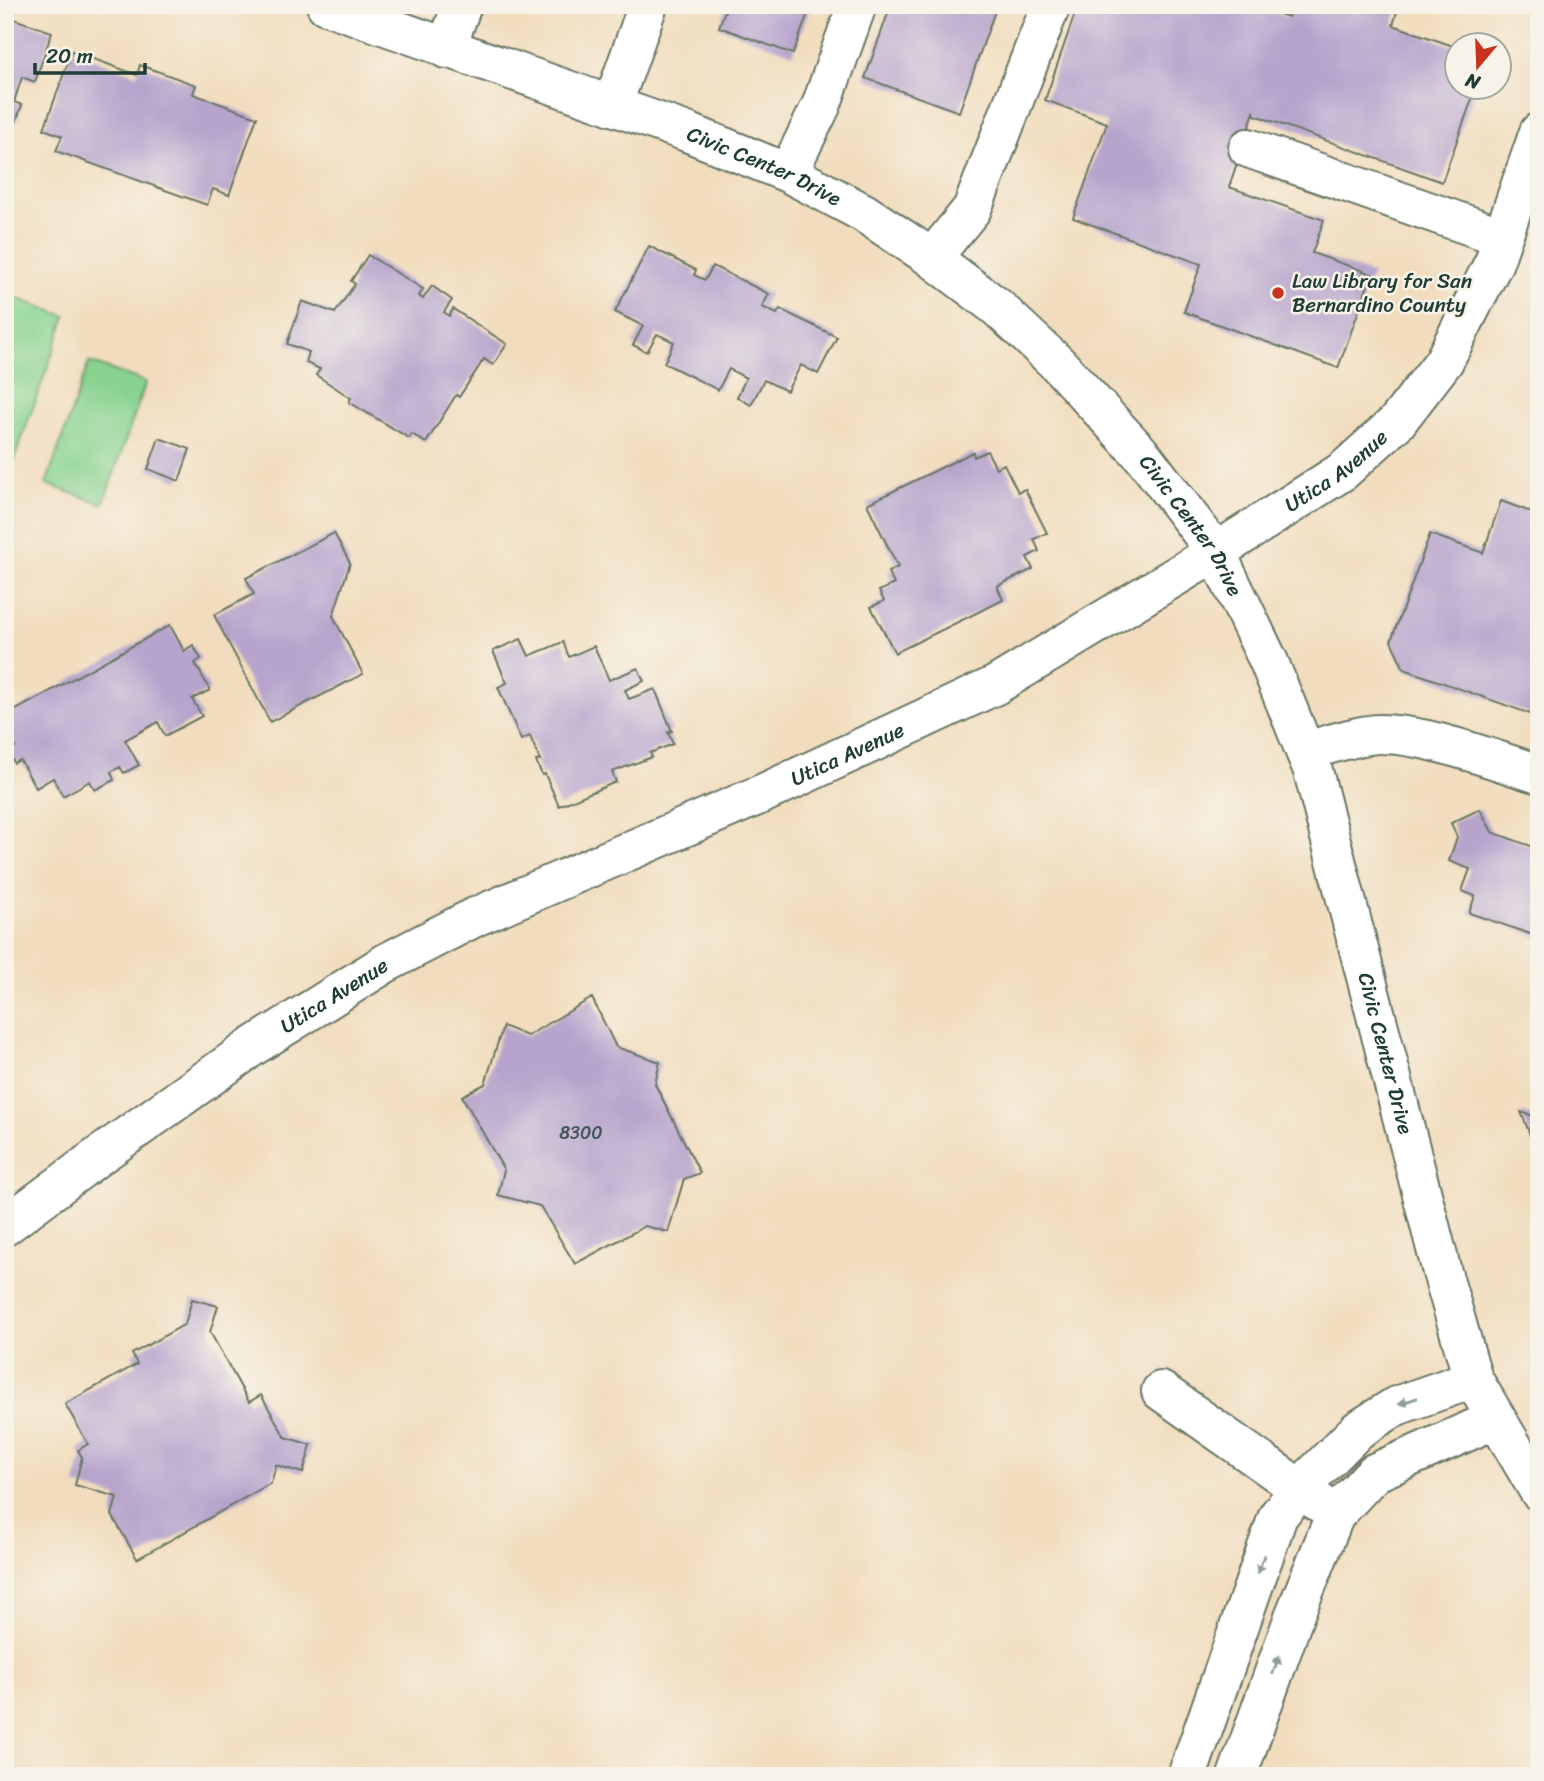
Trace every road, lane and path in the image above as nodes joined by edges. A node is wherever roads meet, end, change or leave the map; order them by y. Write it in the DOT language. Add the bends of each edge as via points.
graph roads {
  1 [pos="326,5"];
  2 [pos="462,5"];
  3 [pos="648,5"];
  4 [pos="857,5"];
  5 [pos="1051,5"];
  6 [pos="446,49"];
  7 [pos="612,106"];
  8 [pos="1539,132"];
  9 [pos="1248,148"];
  10 [pos="788,173"];
  11 [pos="1502,237"];
  12 [pos="932,258"];
  13 [pos="1216,552"];
  14 [pos="1305,751"];
  15 [pos="1539,774"];
  16 [pos="5,1226"];
  17 [pos="1473,1379"];
  18 [pos="1161,1391"];
  19 [pos="1496,1419"];
  20 [pos="1300,1488"];
  21 [pos="1539,1491"];
  22 [pos="1335,1515"];
  23 [pos="1217,1688"];
  24 [pos="1263,1704"];
  25 [pos="1187,1776"];
  26 [pos="1237,1776"];
  1 -- 6 [label="street, Civic Center Drive"];
  2 -- 6 [label="street"];
  3 -- 7 [label="street"];
  4 -- 10 [label="street" via="821,106"];
  5 -- 12 [label="street" via="972,209"];
  6 -- 7 [label="street, Civic Center Drive"];
  7 -- 10 [label="street, Civic Center Drive"];
  8 -- 11 [label="street, Utica Avenue"];
  9 -- 11 [label="street"];
  10 -- 12 [label="street, Civic Center Drive" via="864,213"];
  11 -- 13 [label="street, Utica Avenue" via="1444,361 1397,422 1343,471"];
  12 -- 13 [label="street, Civic Center Drive" via="997,307 1058,364 1143,456"];
  13 -- 14 [label="street, Civic Center Drive"];
  13 -- 16 [label="street, Utica Avenue" via="996,685 764,793 475,917 386,963 252,1047"];
  14 -- 15 [label="street" via="1378,734 1464,751"];
  14 -- 17 [label="street, Civic Center Drive"];
  17 -- 19 [label="street, Civic Center Drive"];
  17 -- 20 [label="street, one-way" via="1396,1406 1357,1430"];
  18 -- 20 [label="street"];
  19 -- 21 [label="street, Civic Center Drive"];
  19 -- 22 [label="street" via="1374,1473"];
  20 -- 22 [label="street"];
  20 -- 23 [label="street, one-way" via="1278,1516"];
  24 -- 22 [label="street, one-way"];
  23 -- 24 [label="street"];
  23 -- 25 [label="street"];
  24 -- 26 [label="street"];
}
